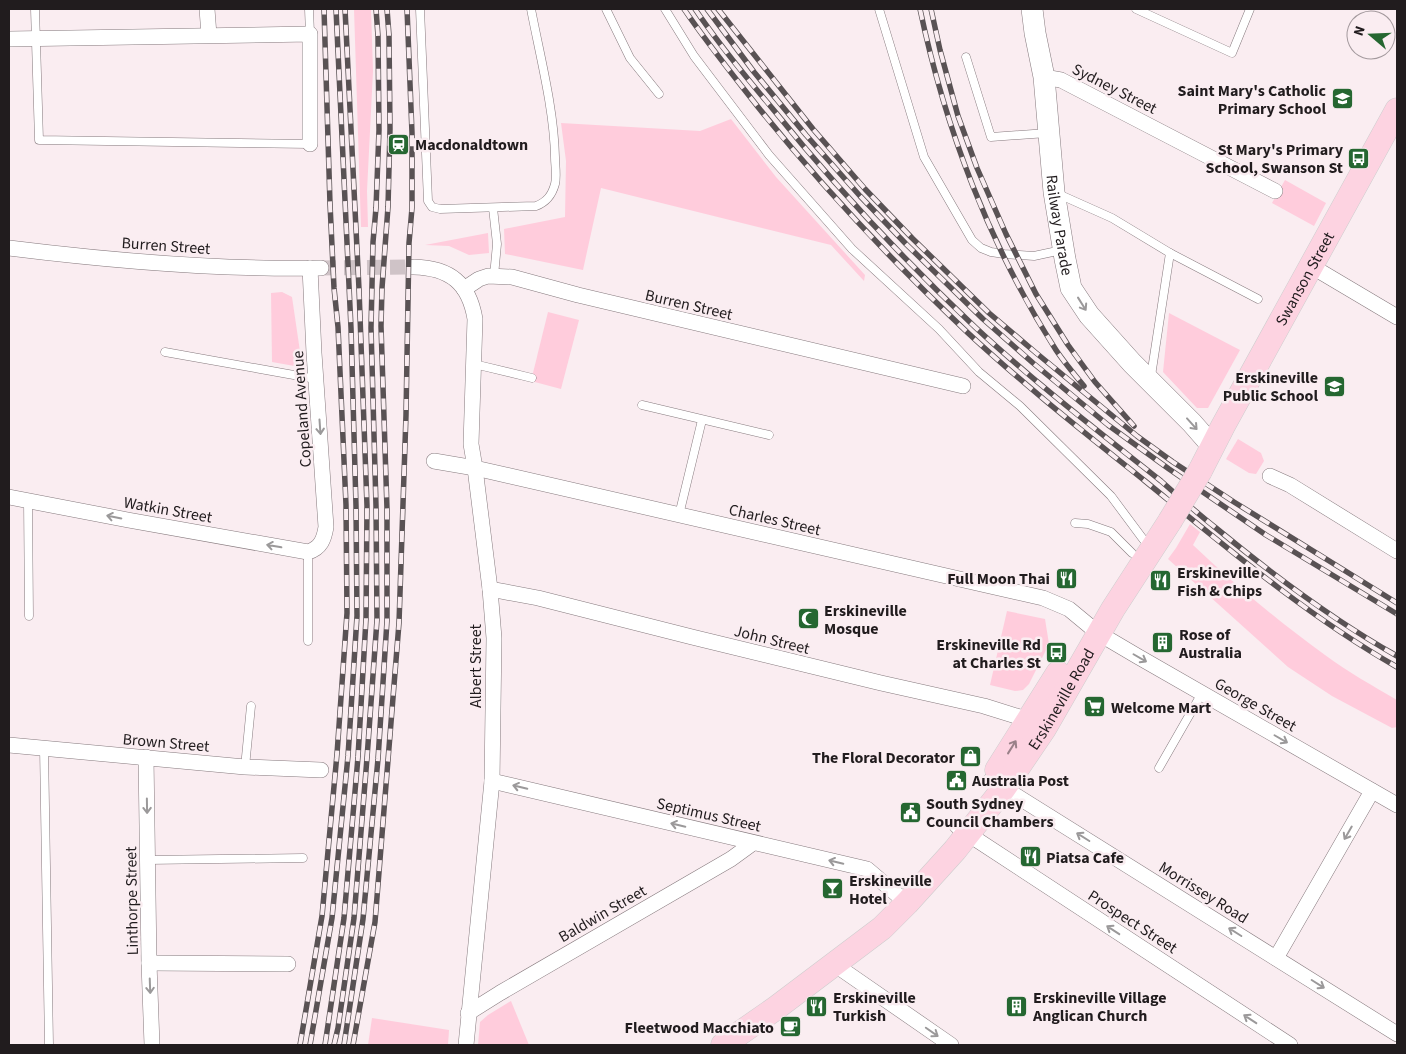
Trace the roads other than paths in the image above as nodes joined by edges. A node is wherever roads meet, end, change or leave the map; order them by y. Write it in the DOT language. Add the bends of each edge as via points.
graph roads {
  1 [pos="35,9"];
  2 [pos="207,9"];
  3 [pos="309,9"];
  4 [pos="420,9"];
  5 [pos="532,9"];
  6 [pos="606,9"];
  7 [pos="665,9"];
  8 [pos="879,9"];
  9 [pos="1032,9"];
  10 [pos="1136,9"];
  11 [pos="1250,9"];
  12 [pos="310,34"];
  13 [pos="209,35"];
  14 [pos="9,39"];
  15 [pos="35,39"];
  16 [pos="966,57"];
  17 [pos="1044,77"];
  18 [pos="659,94"];
  19 [pos="1397,110"];
  20 [pos="1049,133"];
  21 [pos="310,144"];
  22 [pos="1276,191"];
  23 [pos="1054,192"];
  24 [pos="494,208"];
  25 [pos="9,248"];
  26 [pos="1063,250"];
  27 [pos="1170,253"];
  28 [pos="414,266"];
  29 [pos="1311,266"];
  30 [pos="316,268"];
  31 [pos="494,276"];
  32 [pos="464,289"];
  33 [pos="1258,299"];
  34 [pos="1397,316"];
  35 [pos="165,352"];
  36 [pos="474,364"];
  37 [pos="532,378"];
  38 [pos="316,379"];
  39 [pos="1150,381"];
  40 [pos="963,386"];
  41 [pos="642,405"];
  42 [pos="702,420"];
  43 [pos="769,435"];
  44 [pos="1213,447"];
  45 [pos="434,461"];
  46 [pos="475,468"];
  47 [pos="1270,476"];
  48 [pos="9,497"];
  49 [pos="28,500"];
  50 [pos="679,515"];
  51 [pos="1170,521"];
  52 [pos="1074,523"];
  53 [pos="1138,546"];
  54 [pos="314,548"];
  55 [pos="1397,552"];
  56 [pos="490,589"];
  57 [pos="29,616"];
  58 [pos="1093,629"];
  59 [pos="308,641"];
  60 [pos="1202,693"];
  61 [pos="251,706"];
  62 [pos="1036,724"];
  63 [pos="9,744"];
  64 [pos="44,748"];
  65 [pos="146,757"];
  66 [pos="244,767"];
  67 [pos="1158,768"];
  68 [pos="320,770"];
  69 [pos="492,781"];
  70 [pos="998,784"];
  71 [pos="1372,791"];
  72 [pos="1397,805"];
  73 [pos="962,830"];
  74 [pos="754,843"];
  75 [pos="303,858"];
  76 [pos="147,860"];
  77 [pos="903,899"];
  78 [pos="843,957"];
  79 [pos="1276,958"];
  80 [pos="149,963"];
  81 [pos="288,964"];
  82 [pos="468,1013"];
  83 [pos="1397,1034"];
  84 [pos="49,1045"];
  85 [pos="152,1045"];
  86 [pos="466,1045"];
  87 [pos="723,1045"];
  88 [pos="951,1045"];
  89 [pos="1290,1045"];
  1 -- 15 [label="lane"];
  2 -- 13 [label="street"];
  3 -- 12 [label="lane"];
  4 -- 24 [label="lane" via="428,201 440,210"];
  5 -- 24 [label="lane" via="551,114 555,182 548,198 536,206"];
  6 -- 18 [label="lane" via="630,58"];
  7 -- 53 [label="lane" via="694,56 769,155 852,249 1111,496"];
  8 -- 26 [label="lane" via="924,157 972,240 981,248 1004,254 1034,256"];
  9 -- 17 [label="street, Railway Parade"];
  10 -- 11 [label="lane" via="1232,53"];
  12 -- 13 [label="street"];
  12 -- 21 [label="street"];
  13 -- 15 [label="street"];
  14 -- 15 [label="street"];
  15 -- 21 [label="lane" via="39,140"];
  16 -- 20 [label="lane" via="991,137"];
  17 -- 20 [label="street, Railway Parade"];
  17 -- 22 [label="street, Sydney Street" via="1061,80"];
  19 -- 29 [label="main road, Swanson Street"];
  20 -- 23 [label="street, Railway Parade"];
  23 -- 26 [label="street, Railway Parade"];
  23 -- 27 [label="lane" via="1112,218"];
  24 -- 31 [label="lane" via="497,244"];
  25 -- 30 [label="street, Burren Street" via="168,264"];
  26 -- 39 [label="street, Railway Parade, one-way" via="1072,288 1089,315"];
  27 -- 33 [label="lane"];
  27 -- 39 [label="lane"];
  28 -- 32 [label="street" via="440,270"];
  29 -- 34 [label="street"];
  29 -- 44 [label="main road, Swanson Street"];
  30 -- 38 [label="street, Copeland Avenue"];
  31 -- 32 [label="street, Burren Street" via="485,276"];
  31 -- 40 [label="street, Burren Street" via="521,279 588,298"];
  32 -- 36 [label="street, Albert Street" via="475,319"];
  35 -- 38 [label="lane"];
  36 -- 37 [label="lane"];
  36 -- 46 [label="street, Albert Street" via="471,444"];
  38 -- 54 [label="street, Copeland Avenue, one-way" via="326,526 325,536"];
  39 -- 44 [label="street, Railway Parade, one-way"];
  41 -- 42 [label="lane"];
  42 -- 43 [label="lane"];
  42 -- 50 [label="lane"];
  44 -- 51 [label="main road, Erskineville Road, bridge"];
  45 -- 46 [label="street, Charles Street"];
  46 -- 50 [label="street, Charles Street"];
  46 -- 56 [label="street, Albert Street"];
  47 -- 55 [label="street" via="1290,485"];
  48 -- 49 [label="street, Watkin Street"];
  54 -- 49 [label="street, Watkin Street, one-way" via="128,520"];
  49 -- 57 [label="lane"];
  50 -- 58 [label="street, Charles Street" via="1043,598 1069,609"];
  51 -- 53 [label="main road, Erskineville Road"];
  51 -- 58 [label="main road, Erskineville Road"];
  52 -- 53 [label="lane" via="1111,532"];
  53 -- 58 [label="main road, Erskineville Road"];
  54 -- 59 [label="lane"];
  56 -- 62 [label="street, John Street" via="984,706"];
  56 -- 69 [label="street, Albert Street" via="494,638"];
  58 -- 60 [label="street, George Street, one-way"];
  58 -- 62 [label="main road, Erskineville Road"];
  60 -- 67 [label="lane"];
  60 -- 71 [label="street, George Street, one-way"];
  61 -- 66 [label="lane"];
  62 -- 70 [label="main road, Erskineville Road"];
  63 -- 64 [label="street, Brown Street"];
  64 -- 65 [label="street, Brown Street"];
  64 -- 84 [label="lane"];
  65 -- 66 [label="street, Brown Street"];
  65 -- 76 [label="street, Linthorpe Street, one-way"];
  66 -- 68 [label="street, Brown Street"];
  74 -- 69 [label="street, Septimus Street, one-way"];
  69 -- 82 [label="street, Albert Street"];
  70 -- 73 [label="main road, Erskineville Road"];
  79 -- 70 [label="street, Morrissey Road, one-way"];
  71 -- 72 [label="street, George Street"];
  71 -- 79 [label="street, one-way"];
  73 -- 77 [label="main road, Erskineville Road" via="926,865"];
  89 -- 73 [label="street, Prospect Street, one-way"];
  77 -- 74 [label="street, Septimus Street, one-way" via="867,870"];
  74 -- 82 [label="street, Baldwin Street"];
  75 -- 76 [label="lane"];
  76 -- 80 [label="street, Linthorpe Street"];
  77 -- 78 [label="main road, Erskineville Road"];
  78 -- 87 [label="main road, Erskineville Road"];
  78 -- 88 [label="street, one-way"];
  79 -- 83 [label="street, Morrissey Road, one-way"];
  80 -- 81 [label="street"];
  80 -- 85 [label="street, Linthorpe Street, one-way"];
  82 -- 86 [label="street, Albert Street"];
}
